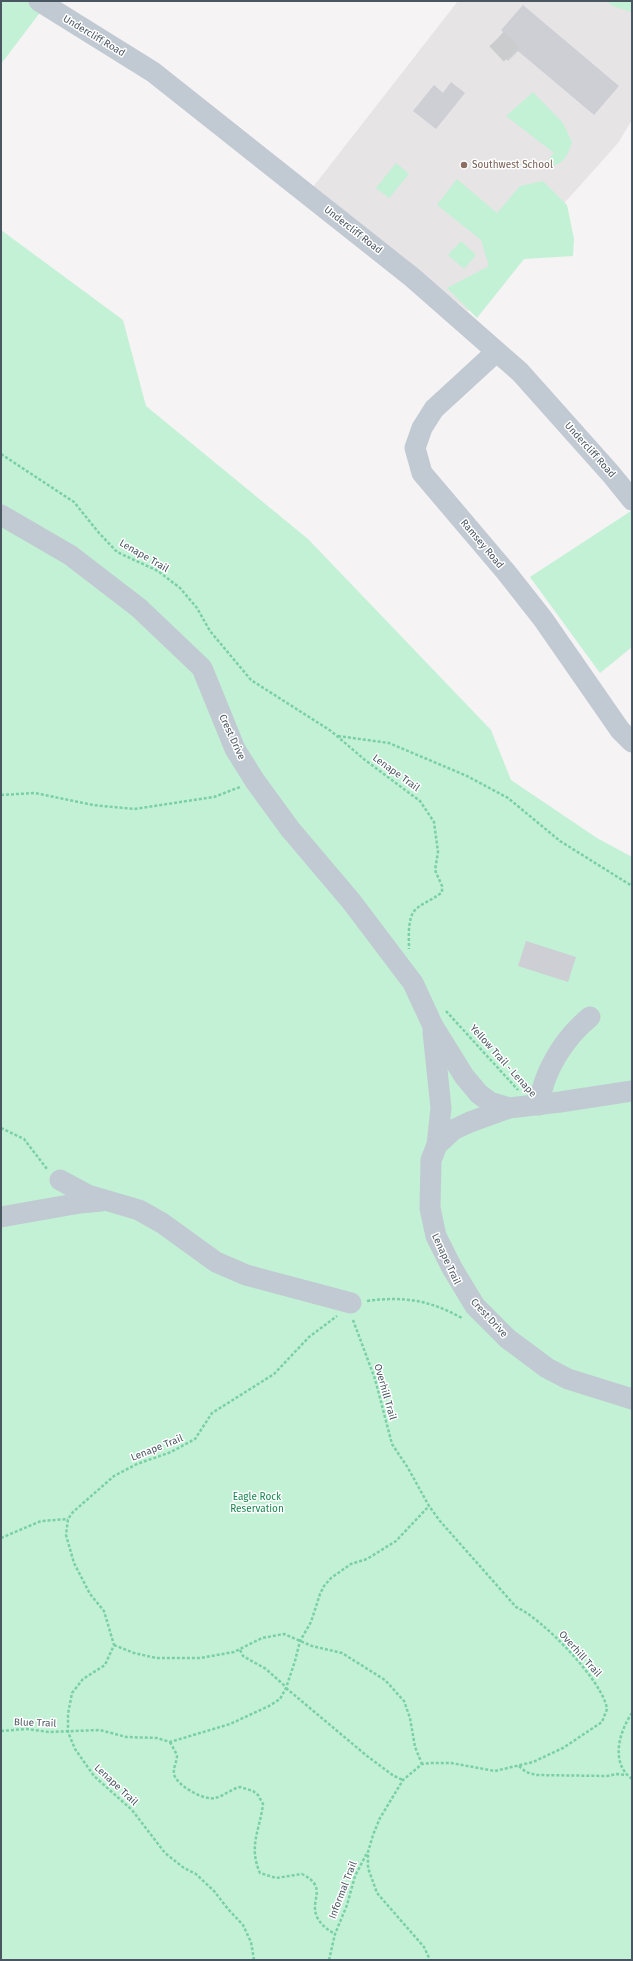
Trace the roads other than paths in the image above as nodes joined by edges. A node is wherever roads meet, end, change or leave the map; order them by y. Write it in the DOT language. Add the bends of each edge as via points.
graph roads {
  1 [pos="39,1"];
  2 [pos="496,352"];
  3 [pos="632,500"];
  4 [pos="1,516"];
  5 [pos="632,742"];
  6 [pos="590,1017"];
  7 [pos="433,1026"];
  8 [pos="632,1091"];
  9 [pos="514,1099"];
  10 [pos="539,1105"];
  11 [pos="437,1146"];
  12 [pos="60,1180"];
  13 [pos="109,1201"];
  14 [pos="1,1216"];
  15 [pos="351,1303"];
  16 [pos="632,1398"];
  1 -- 2 [label="street, Undercliff Road" via="153,72 413,278"];
  2 -- 3 [label="street, Undercliff Road" via="520,372"];
  2 -- 5 [label="street, Ramsey Road" via="434,409 422,428 415,448 422,473 543,619 620,730"];
  4 -- 7 [label="street, Crest Drive" via="70,555 139,608 202,668 235,749 255,781 290,829 351,901 408,975"];
  6 -- 10 [label="street" via="578,1026 564,1044 540,1091"];
  7 -- 9 [label="street, Crest Drive" via="464,1076 479,1094 490,1102"];
  7 -- 11 [label="street, Crest Drive" via="441,1108"];
  8 -- 10 [label="street, Crest Drive"];
  9 -- 10 [label="street, Crest Drive"];
  9 -- 11 [label="street, Crest Drive" via="454,1130"];
  11 -- 16 [label="street, Crest Drive" via="431,1160 429,1178 430,1208 436,1236 475,1306 508,1339 547,1368 568,1379"];
  12 -- 13 [label="street" via="88,1195"];
  13 -- 14 [label="street" via="80,1203"];
  13 -- 15 [label="street" via="139,1210 216,1262 246,1275"];
}
